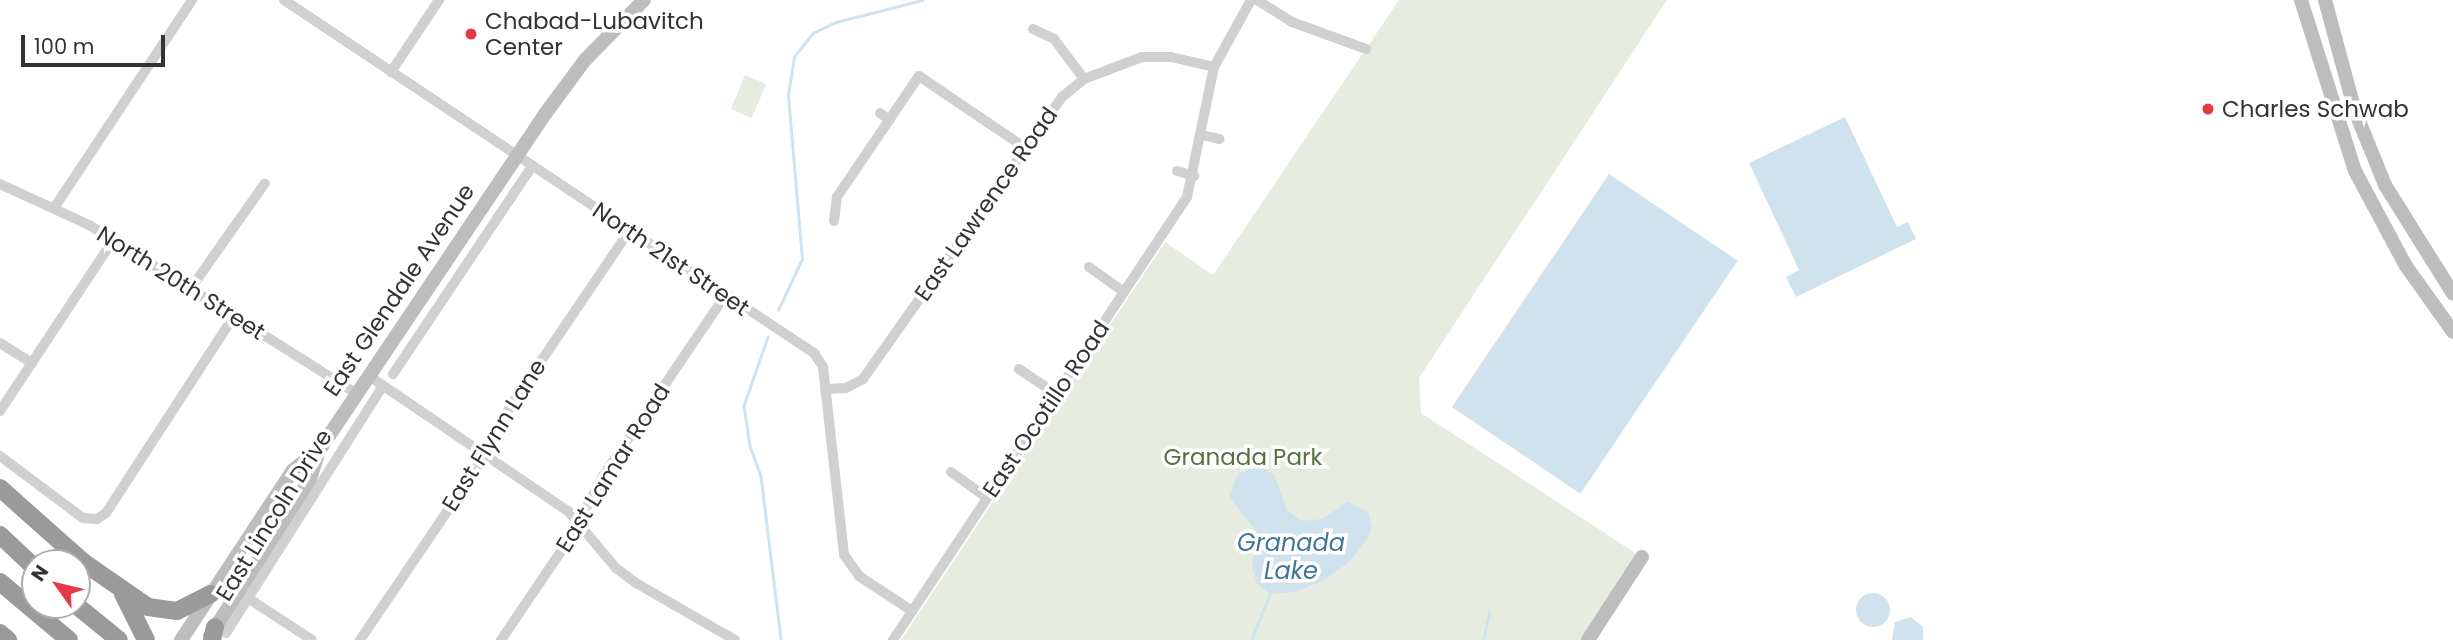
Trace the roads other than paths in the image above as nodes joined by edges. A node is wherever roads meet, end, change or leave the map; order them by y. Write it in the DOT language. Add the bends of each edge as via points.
graph roads {
  1 [pos="192,0"];
  2 [pos="284,0"];
  3 [pos="439,0"];
  4 [pos="644,0"];
  5 [pos="1251,0"];
  6 [pos="1257,0"];
  7 [pos="2301,0"];
  8 [pos="2325,0"];
  9 [pos="1033,29"];
  10 [pos="1366,49"];
  11 [pos="1214,67"];
  12 [pos="391,72"];
  13 [pos="1084,79"];
  14 [pos="2348,88"];
  15 [pos="880,113"];
  16 [pos="890,120"];
  17 [pos="2336,121"];
  18 [pos="1202,135"];
  19 [pos="1220,139"];
  20 [pos="1024,147"];
  21 [pos="516,156"];
  22 [pos="532,166"];
  23 [pos="1177,171"];
  24 [pos="1194,176"];
  25 [pos="265,183"];
  26 [pos="0,184"];
  27 [pos="2391,197"];
  28 [pos="54,208"];
  29 [pos="834,221"];
  30 [pos="629,231"];
  31 [pos="113,240"];
  32 [pos="1089,267"];
  33 [pos="191,288"];
  34 [pos="1124,292"];
  35 [pos="2453,294"];
  36 [pos="726,296"];
  37 [pos="234,316"];
  38 [pos="2453,332"];
  39 [pos="0,343"];
  40 [pos="33,363"];
  41 [pos="1019,369"];
  42 [pos="393,374"];
  43 [pos="369,376"];
  44 [pos="383,386"];
  45 [pos="825,389"];
  46 [pos="357,394"];
  47 [pos="1056,394"];
  48 [pos="0,411"];
  49 [pos="320,449"];
  50 [pos="0,456"];
  51 [pos="484,457"];
  52 [pos="951,472"];
  53 [pos="0,488"];
  54 [pos="986,497"];
  55 [pos="579,522"];
  56 [pos="0,535"];
  57 [pos="21,555"];
  58 [pos="1642,556"];
  59 [pos="0,582"];
  60 [pos="123,594"];
  61 [pos="211,594"];
  62 [pos="244,595"];
  63 [pos="912,611"];
  64 [pos="91,617"];
  65 [pos="0,633"];
  66 [pos="215,635"];
  67 [pos="9,640"];
  68 [pos="69,640"];
  69 [pos="119,640"];
  70 [pos="146,640"];
  71 [pos="181,640"];
  72 [pos="312,640"];
  73 [pos="360,640"];
  74 [pos="501,640"];
  75 [pos="735,640"];
  76 [pos="893,640"];
  77 [pos="1588,640"];
  1 -- 28 [label="street"];
  2 -- 12 [label="street, North 21st Street"];
  3 -- 12 [label="street"];
  4 -- 21 [label="main road" via="576,71"];
  5 -- 11 [label="street, East Ocotillo Road"];
  6 -- 10 [label="street" via="1292,22"];
  7 -- 17 [label="main road"];
  8 -- 14 [label="main road"];
  9 -- 13 [label="street" via="1054,39"];
  11 -- 13 [label="street, East Lawrence Road" via="1171,57 1142,57"];
  11 -- 18 [label="street, East Ocotillo Road"];
  12 -- 21 [label="street, North 21st Street"];
  13 -- 20 [label="street, East Lawrence Road" via="1050,110"];
  14 -- 17 [label="main road"];
  14 -- 27 [label="main road"];
  15 -- 16 [label="street"];
  16 -- 20 [label="street" via="919,76"];
  16 -- 29 [label="street" via="837,197"];
  17 -- 27 [label="main road" via="2358,144"];
  17 -- 38 [label="main road" via="2378,218"];
  18 -- 19 [label="street"];
  18 -- 24 [label="street, East Ocotillo Road"];
  20 -- 45 [label="street, East Lawrence Road" via="863,379"];
  21 -- 22 [label="street, North 21st Street"];
  21 -- 43 [label="main road, East Glendale Avenue"];
  22 -- 30 [label="street, North 21st Street"];
  22 -- 42 [label="street"];
  23 -- 24 [label="street"];
  24 -- 34 [label="street, East Ocotillo Road" via="1187,197"];
  25 -- 33 [label="street"];
  26 -- 28 [label="street, North 20th Street"];
  27 -- 35 [label="main road"];
  28 -- 31 [label="street, North 20th Street"];
  30 -- 36 [label="street, North 21st Street"];
  30 -- 51 [label="street, East Flynn Lane" via="510,407"];
  31 -- 33 [label="street, North 20th Street"];
  31 -- 40 [label="street"];
  32 -- 34 [label="street"];
  33 -- 37 [label="street, North 20th Street"];
  34 -- 47 [label="street, East Ocotillo Road"];
  36 -- 45 [label="street, North 21st Street" via="814,353 822,367"];
  36 -- 55 [label="street, East Lamar Road" via="603,476"];
  37 -- 46 [label="street, North 20th Street"];
  37 -- 50 [label="street" via="106,513 97,519 83,518"];
  39 -- 40 [label="street"];
  40 -- 48 [label="street"];
  41 -- 47 [label="street"];
  43 -- 44 [label="street"];
  43 -- 46 [label="main road, East Glendale Avenue"];
  44 -- 51 [label="street"];
  44 -- 62 [label="street, East Lincoln Drive"];
  45 -- 63 [label="street, North 21st Street" via="844,555 859,576"];
  46 -- 49 [label="main road, East Glendale Avenue"];
  47 -- 54 [label="street, East Ocotillo Road"];
  49 -- 61 [label="main road, East Glendale Avenue" via="293,470"];
  49 -- 62 [label="main road, East Glendale Avenue" via="310,479"];
  51 -- 55 [label="street"];
  51 -- 73 [label="street, East Flynn Lane"];
  52 -- 54 [label="street"];
  53 -- 60 [label="highway"];
  54 -- 63 [label="street, East Ocotillo Road"];
  55 -- 74 [label="street, East Lamar Road"];
  55 -- 75 [label="street" via="615,568"];
  56 -- 57 [label="highway"];
  58 -- 77 [label="main road"];
  59 -- 68 [label="highway"];
  60 -- 61 [label="highway" via="148,607 169,611 186,608"];
  60 -- 70 [label="highway"];
  61 -- 71 [label="main road, East Glendale Avenue"];
  62 -- 66 [label="main road, East Glendale Avenue"];
  62 -- 72 [label="street"];
  63 -- 76 [label="street, East Ocotillo Road"];
  64 -- 69 [label="highway"];
  65 -- 67 [label="highway"];
}
